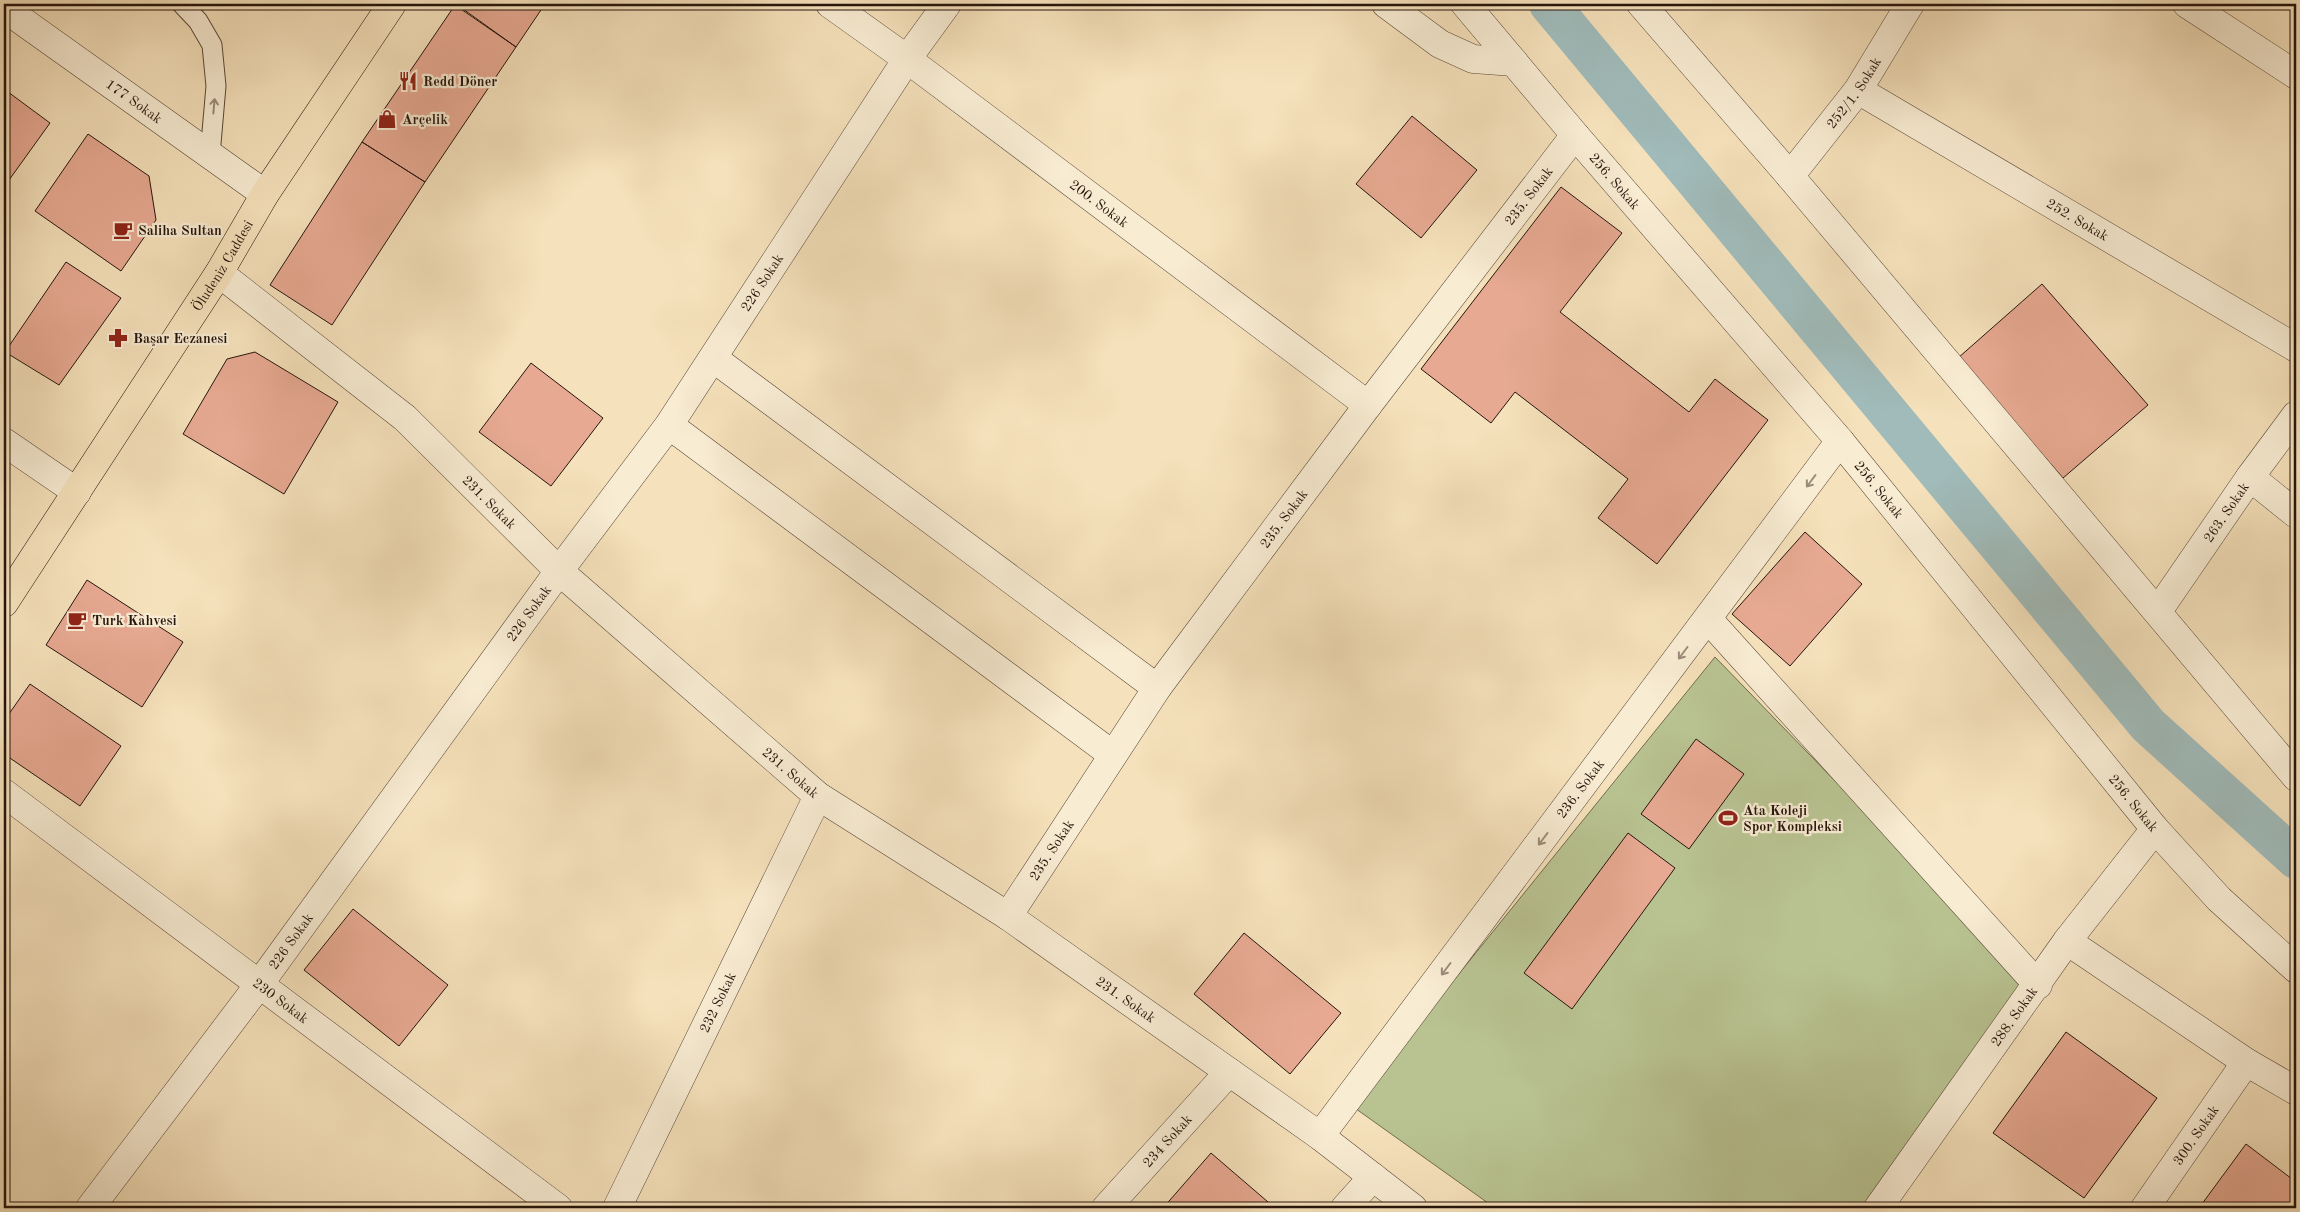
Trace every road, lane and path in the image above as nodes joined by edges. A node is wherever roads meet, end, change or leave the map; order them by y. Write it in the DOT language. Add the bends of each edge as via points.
graph roads {
  1 [pos="182,4"];
  2 [pos="392,4"];
  3 [pos="830,4"];
  4 [pos="947,4"];
  5 [pos="1386,4"];
  6 [pos="1465,4"];
  7 [pos="1641,4"];
  8 [pos="1910,4"];
  9 [pos="2187,4"];
  10 [pos="4,8"];
  11 [pos="908,59"];
  12 [pos="1514,62"];
  13 [pos="2296,75"];
  14 [pos="1858,90"];
  15 [pos="1575,134"];
  16 [pos="210,155"];
  17 [pos="1790,176"];
  18 [pos="266,194"];
  19 [pos="219,273"];
  20 [pos="2296,348"];
  21 [pos="714,358"];
  22 [pos="1368,405"];
  23 [pos="2296,415"];
  24 [pos="669,425"];
  25 [pos="1840,441"];
  26 [pos="4,442"];
  27 [pos="2250,477"];
  28 [pos="77,492"];
  29 [pos="2296,514"];
  30 [pos="559,571"];
  31 [pos="4,603"];
  32 [pos="2158,611"];
  33 [pos="1708,620"];
  34 [pos="1157,688"];
  35 [pos="1113,755"];
  36 [pos="2296,777"];
  37 [pos="4,793"];
  38 [pos="818,796"];
  39 [pos="2155,829"];
  40 [pos="1008,916"];
  41 [pos="2068,941"];
  42 [pos="2296,969"];
  43 [pos="2038,985"];
  44 [pos="258,986"];
  45 [pos="2246,1062"];
  46 [pos="1229,1072"];
  47 [pos="2296,1091"];
  48 [pos="1320,1136"];
  49 [pos="1373,1177"];
  50 [pos="90,1208"];
  51 [pos="558,1208"];
  52 [pos="616,1208"];
  53 [pos="1106,1208"];
  54 [pos="1345,1208"];
  55 [pos="1413,1208"];
  56 [pos="1878,1208"];
  57 [pos="2145,1208"];
  16 -- 1 [label="lane, one-way" via="216,86 212,45 198,21"];
  2 -- 18 [label="main road, Öludeniz Caddesi"];
  3 -- 11 [label="street, 200. Sokak"];
  4 -- 11 [label="street, 226 Sokak"];
  5 -- 12 [label="street" via="1440,44 1472,59"];
  6 -- 12 [label="street, 256. Sokak"];
  7 -- 17 [label="street"];
  8 -- 14 [label="street, 252/1. Sokak"];
  9 -- 13 [label="street"];
  10 -- 16 [label="street, 177 Sokak"];
  11 -- 21 [label="street, 226 Sokak"];
  11 -- 22 [label="street, 200. Sokak"];
  12 -- 15 [label="street, 256. Sokak"];
  14 -- 17 [label="street, 252/1. Sokak"];
  14 -- 20 [label="street, 252. Sokak"];
  15 -- 22 [label="street, 235. Sokak"];
  15 -- 25 [label="street, 256. Sokak"];
  16 -- 18 [label="street, 177 Sokak"];
  17 -- 32 [label="street"];
  18 -- 19 [label="main road, Öludeniz Caddesi"];
  19 -- 28 [label="main road, Öludeniz Caddesi"];
  19 -- 30 [label="street, 231. Sokak" via="405,418"];
  21 -- 24 [label="street, 226 Sokak"];
  21 -- 34 [label="street"];
  22 -- 34 [label="street, 235. Sokak"];
  23 -- 27 [label="street, 263. Sokak"];
  24 -- 30 [label="street, 226 Sokak"];
  24 -- 35 [label="street"];
  25 -- 33 [label="street, 236. Sokak, one-way"];
  25 -- 39 [label="street, 256. Sokak"];
  26 -- 28 [label="street"];
  27 -- 29 [label="street"];
  27 -- 32 [label="street, 263. Sokak"];
  28 -- 31 [label="main road, Öludeniz Caddesi"];
  30 -- 38 [label="street, 231. Sokak"];
  30 -- 44 [label="street, 226 Sokak"];
  32 -- 36 [label="street"];
  33 -- 43 [label="street"];
  33 -- 48 [label="street, 236. Sokak, one-way"];
  34 -- 35 [label="street, 235. Sokak"];
  35 -- 40 [label="street, 235. Sokak"];
  37 -- 44 [label="street, 230 Sokak"];
  38 -- 40 [label="street, 231. Sokak"];
  38 -- 52 [label="street, 232 Sokak"];
  39 -- 41 [label="street, 288. Sokak"];
  39 -- 42 [label="street, 256. Sokak" via="2219,899"];
  40 -- 46 [label="street, 231. Sokak"];
  41 -- 43 [label="street, 288. Sokak"];
  41 -- 45 [label="street"];
  43 -- 56 [label="street, 288. Sokak"];
  44 -- 50 [label="street, 226 Sokak"];
  44 -- 51 [label="street, 230 Sokak"];
  45 -- 47 [label="street"];
  45 -- 57 [label="street, 300. Sokak"];
  46 -- 48 [label="street, 231. Sokak"];
  46 -- 53 [label="street, 234 Sokak"];
  48 -- 49 [label="street, 231. Sokak"];
  49 -- 54 [label="street"];
  49 -- 55 [label="street, 231. Sokak"];
}
